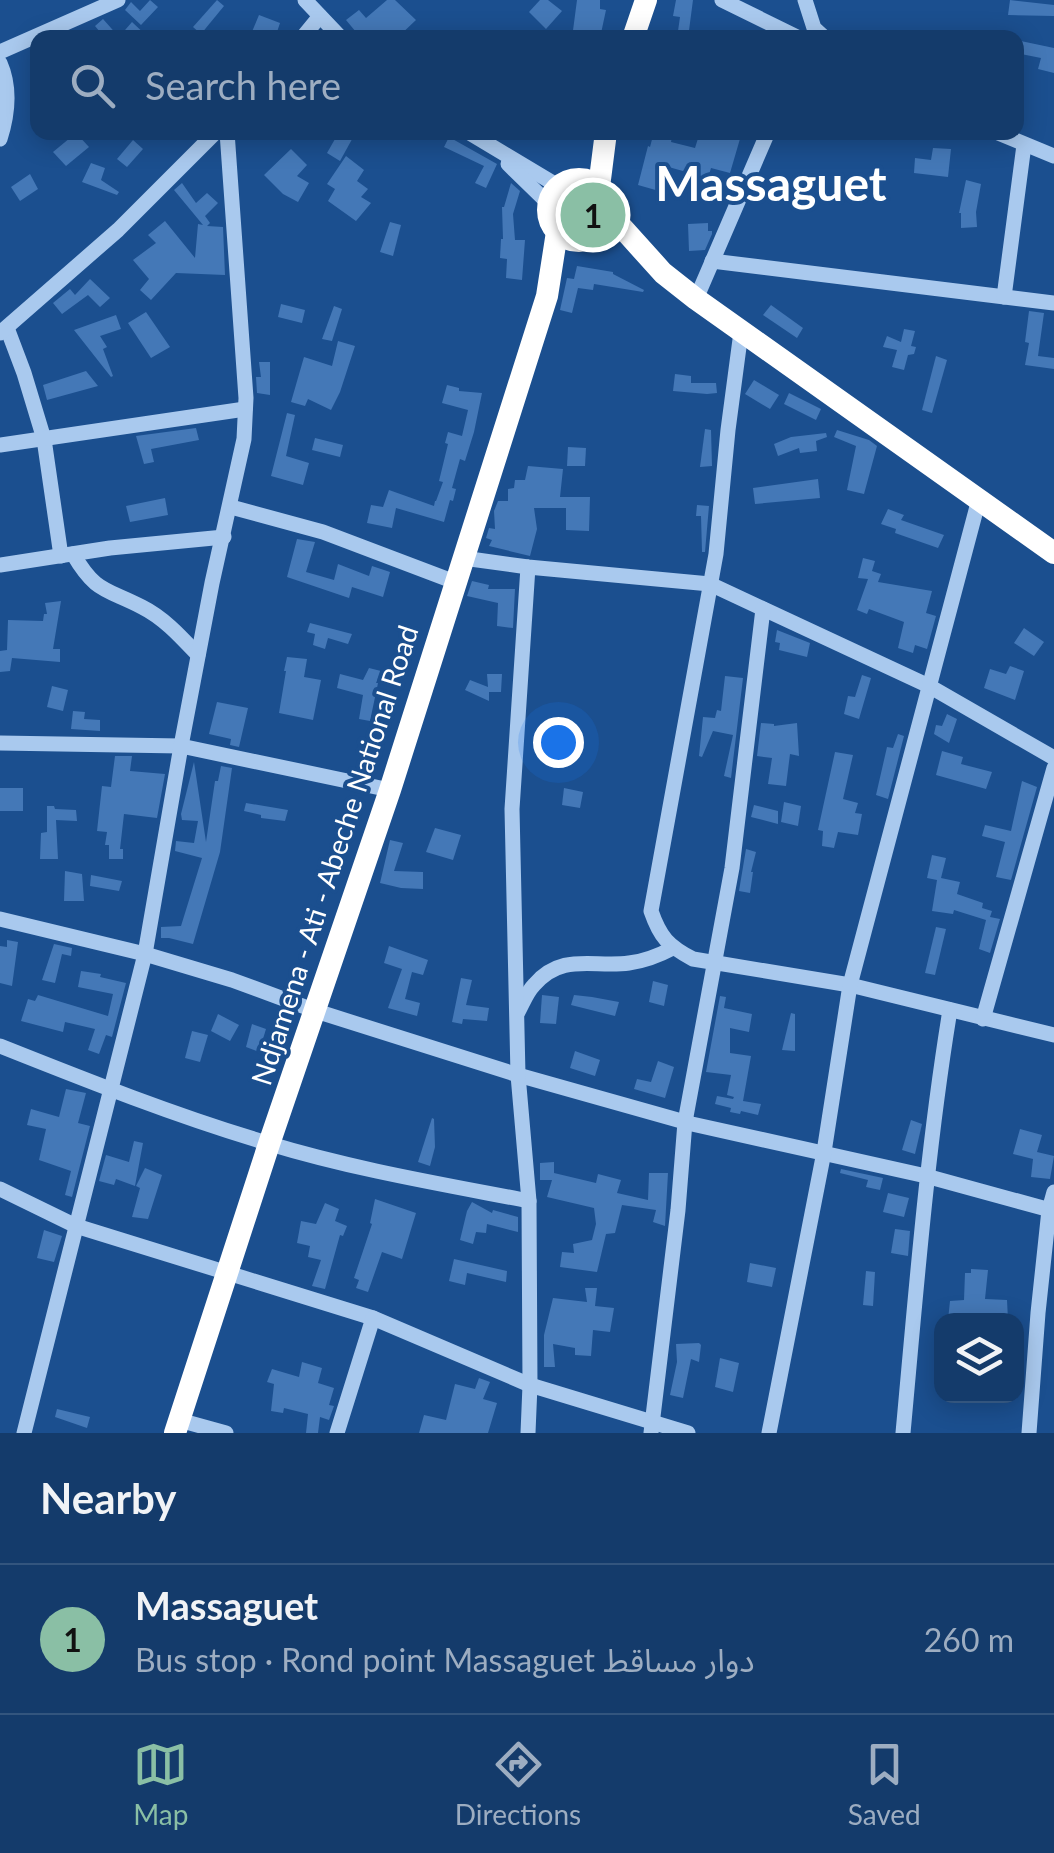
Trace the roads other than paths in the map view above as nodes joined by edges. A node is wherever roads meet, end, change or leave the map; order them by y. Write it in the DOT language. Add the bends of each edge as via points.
graph roads {
  1 [pos="118,0"];
  2 [pos="306,0"];
  3 [pos="646,0"];
  4 [pos="722,0"];
  5 [pos="805,0"];
  6 [pos="320,16"];
  7 [pos="50,30"];
  8 [pos="309,30"];
  9 [pos="334,30"];
  10 [pos="637,30"];
  11 [pos="799,30"];
  12 [pos="811,30"];
  13 [pos="30,39"];
  14 [pos="0,52"];
  15 [pos="0,63"];
  16 [pos="0,140"];
  17 [pos="208,140"];
  18 [pos="227,140"];
  19 [pos="480,140"];
  20 [pos="596,140"];
  21 [pos="602,140"];
  22 [pos="765,140"];
  23 [pos="1013,140"];
  24 [pos="1024,145"];
  25 [pos="1054,156"];
  26 [pos="599,187"];
  27 [pos="561,189"];
  28 [pos="610,213"];
  29 [pos="557,232"];
  30 [pos="591,240"];
  31 [pos="712,261"];
  32 [pos="663,274"];
  33 [pos="547,296"];
  34 [pos="1004,297"];
  35 [pos="696,299"];
  36 [pos="1054,303"];
  37 [pos="3,330"];
  38 [pos="741,332"];
  39 [pos="245,408"];
  40 [pos="44,439"];
  41 [pos="0,445"];
  42 [pos="979,499"];
  43 [pos="231,507"];
  44 [pos="224,537"];
  45 [pos="1054,553"];
  46 [pos="67,555"];
  47 [pos="463,558"];
  48 [pos="0,565"];
  49 [pos="528,568"];
  50 [pos="456,582"];
  51 [pos="710,584"];
  52 [pos="763,609"];
  53 [pos="198,654"];
  54 [pos="928,686"];
  55 [pos="0,743"];
  56 [pos="180,746"];
  57 [pos="1054,758"];
  58 [pos="1054,768"];
  59 [pos="390,790"];
  60 [pos="0,919"];
  61 [pos="673,948"];
  62 [pos="145,954"];
  63 [pos="713,963"];
  64 [pos="850,985"];
  65 [pos="950,1010"];
  66 [pos="316,1012"];
  67 [pos="517,1014"];
  68 [pos="984,1019"];
  69 [pos="1054,1035"];
  70 [pos="0,1046"];
  71 [pos="518,1075"];
  72 [pos="110,1089"];
  73 [pos="685,1122"];
  74 [pos="268,1144"];
  75 [pos="824,1152"];
  76 [pos="926,1176"];
  77 [pos="0,1188"];
  78 [pos="1054,1192"];
  79 [pos="529,1201"];
  80 [pos="1052,1210"];
  81 [pos="76,1226"];
  82 [pos="228,1272"];
  83 [pos="373,1318"];
  84 [pos="530,1385"];
  85 [pos="177,1426"];
  86 [pos="651,1428"];
  87 [pos="24,1433"];
  88 [pos="226,1433"];
  89 [pos="338,1433"];
  90 [pos="528,1433"];
  91 [pos="688,1433"];
  92 [pos="769,1433"];
  93 [pos="903,1433"];
  94 [pos="1029,1433"];
  1 -- 7 [label="street"];
  2 -- 6 [label="street"];
  3 -- 10 [label="highway"];
  4 -- 11 [label="street"];
  5 -- 12 [label="street"];
  6 -- 8 [label="street"];
  6 -- 9 [label="street"];
  13 -- 14 [label="street"];
  15 -- 16 [label="street" via="8,90"];
  17 -- 37 [label="street"];
  18 -- 39 [label="street"];
  19 -- 27 [label="street"];
  20 -- 27 [label="highway"];
  21 -- 26 [label="highway"];
  22 -- 31 [label="street"];
  23 -- 24 [label="street"];
  24 -- 25 [label="street"];
  24 -- 34 [label="street"];
  26 -- 27 [label="highway" via="592,182"];
  26 -- 28 [label="highway"];
  27 -- 29 [label="highway" via="550,219"];
  28 -- 30 [label="highway"];
  28 -- 32 [label="highway"];
  29 -- 30 [label="highway" via="575,242"];
  29 -- 33 [label="highway"];
  30 -- 32 [label="highway"];
  30 -- 33 [label="highway"];
  31 -- 34 [label="street"];
  31 -- 35 [label="street"];
  32 -- 35 [label="highway"];
  33 -- 47 [label="highway, Ndjamena - Ati - Abeche National Road"];
  34 -- 36 [label="street"];
  35 -- 38 [label="highway"];
  37 -- 40 [label="street"];
  38 -- 42 [label="highway"];
  38 -- 51 [label="street"];
  39 -- 40 [label="street"];
  39 -- 43 [label="street"];
  40 -- 41 [label="street"];
  40 -- 46 [label="street"];
  42 -- 45 [label="highway"];
  42 -- 54 [label="street"];
  43 -- 44 [label="street"];
  43 -- 50 [label="street" via="323,532"];
  44 -- 46 [label="street"];
  44 -- 53 [label="street"];
  46 -- 48 [label="street"];
  46 -- 53 [label="street" via="88,579 144,607"];
  47 -- 49 [label="street"];
  47 -- 50 [label="highway, Ndjamena - Ati - Abeche National Road"];
  49 -- 51 [label="street"];
  49 -- 67 [label="street" via="512,809"];
  50 -- 59 [label="highway, Ndjamena - Ati - Abeche National Road"];
  51 -- 52 [label="street"];
  51 -- 61 [label="street" via="651,911"];
  52 -- 54 [label="street"];
  52 -- 63 [label="street" via="732,868"];
  53 -- 56 [label="street"];
  54 -- 57 [label="street"];
  54 -- 64 [label="street"];
  55 -- 56 [label="street"];
  56 -- 59 [label="street"];
  56 -- 62 [label="street"];
  58 -- 68 [label="street"];
  59 -- 66 [label="highway, Ndjamena - Ati - Abeche National Road"];
  60 -- 62 [label="street"];
  61 -- 63 [label="street"];
  61 -- 67 [label="street" via="651,960 554,968 534,984"];
  62 -- 66 [label="street"];
  62 -- 72 [label="street"];
  63 -- 64 [label="street"];
  63 -- 73 [label="street"];
  64 -- 65 [label="street"];
  64 -- 75 [label="street"];
  65 -- 68 [label="street"];
  65 -- 76 [label="street"];
  66 -- 71 [label="street"];
  66 -- 74 [label="highway, Ndjamena - Ati - Abeche National Road"];
  67 -- 71 [label="street"];
  68 -- 69 [label="street"];
  70 -- 72 [label="street"];
  71 -- 73 [label="street"];
  71 -- 79 [label="street"];
  72 -- 74 [label="street"];
  72 -- 81 [label="street"];
  73 -- 75 [label="street"];
  73 -- 86 [label="street"];
  74 -- 79 [label="street"];
  74 -- 82 [label="highway, Ndjamena - Ati - Abeche National Road"];
  75 -- 76 [label="street"];
  75 -- 92 [label="street"];
  76 -- 80 [label="street"];
  76 -- 93 [label="street"];
  77 -- 81 [label="street"];
  78 -- 80 [label="street"];
  79 -- 84 [label="street"];
  80 -- 94 [label="street"];
  81 -- 82 [label="street"];
  81 -- 87 [label="street"];
  82 -- 83 [label="street"];
  82 -- 85 [label="highway, Ndjamena - Ati - Abeche National Road"];
  83 -- 84 [label="street"];
  83 -- 89 [label="street"];
  84 -- 86 [label="street"];
  84 -- 90 [label="street"];
  85 -- 88 [label="street"];
  86 -- 91 [label="street"];
}
